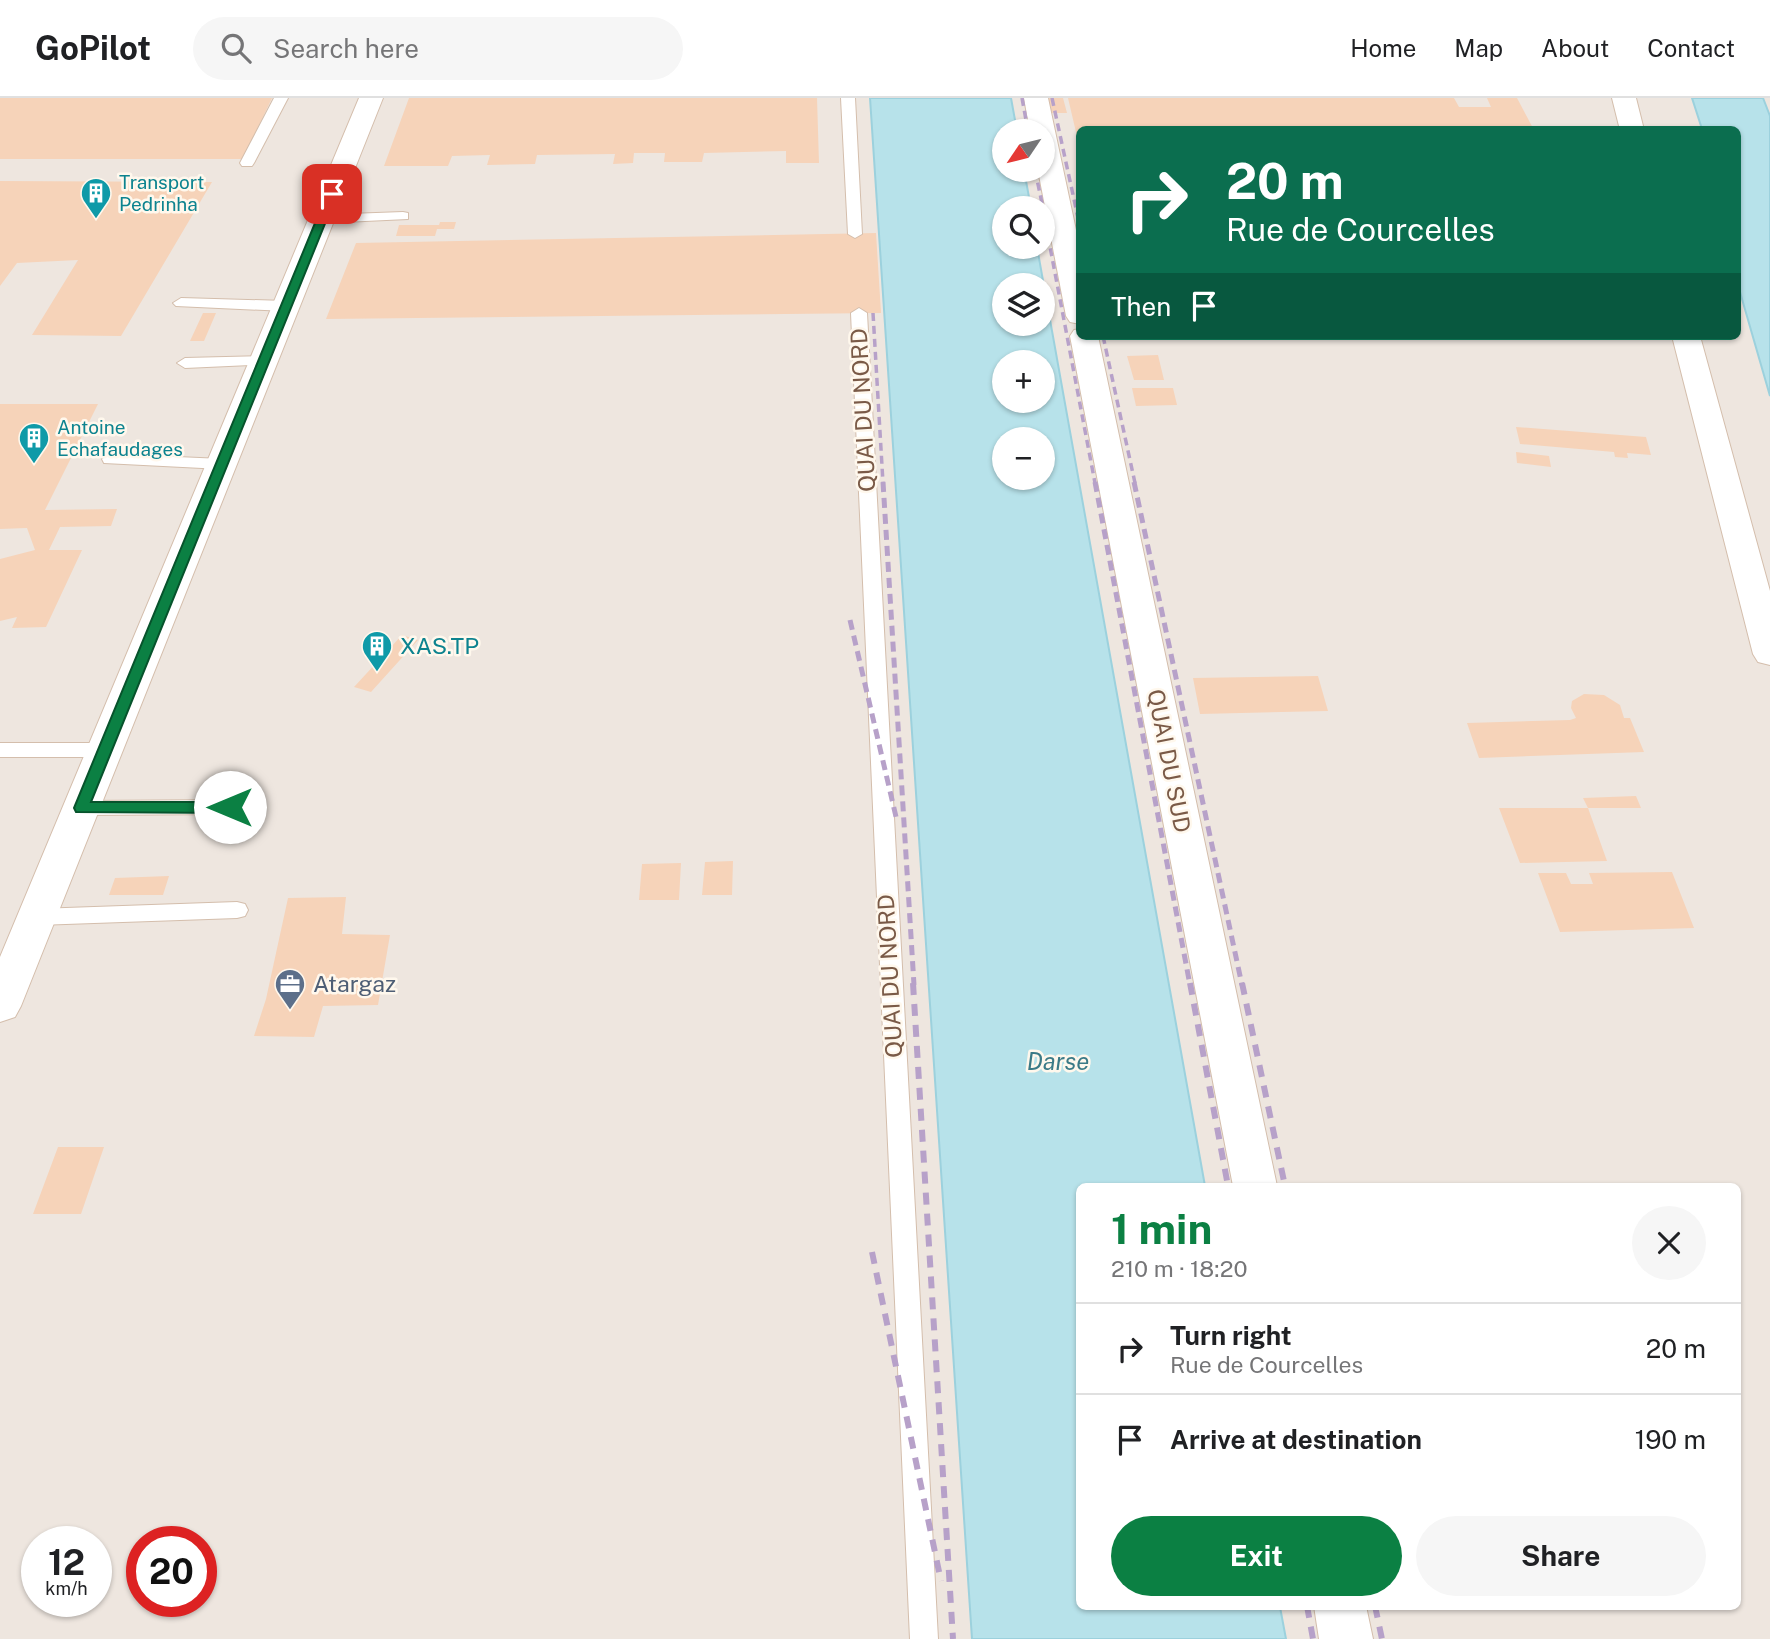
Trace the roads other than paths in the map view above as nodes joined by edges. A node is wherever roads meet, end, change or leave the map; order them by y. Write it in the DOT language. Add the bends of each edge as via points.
graph roads {
  1 [pos="281,98"];
  2 [pos="371,98"];
  3 [pos="848,98"];
  4 [pos="1036,98"];
  5 [pos="1624,98"];
  6 [pos="1040,119"];
  7 [pos="1631,126"];
  8 [pos="247,163"];
  9 [pos="1055,181"];
  10 [pos="403,216"];
  11 [pos="322,219"];
  12 [pos="855,234"];
  13 [pos="1074,258"];
  14 [pos="1076,277"];
  15 [pos="181,303"];
  16 [pos="286,306"];
  17 [pos="859,313"];
  18 [pos="1085,340"];
  19 [pos="1687,340"];
  20 [pos="264,361"];
  21 [pos="185,363"];
  22 [pos="110,459"];
  23 [pos="222,464"];
  24 [pos="1770,654"];
  25 [pos="0,750"];
  26 [pos="105,750"];
  27 [pos="230,807"];
  28 [pos="81,808"];
  29 [pos="237,910"];
  30 [pos="37,917"];
  31 [pos="0,1006"];
  32 [pos="1254,1183"];
  33 [pos="1340,1610"];
  34 [pos="924,1639"];
  35 [pos="1346,1639"];
  1 -- 8 [label="lane"];
  2 -- 11 [label="street"];
  3 -- 12 [label="lane"];
  4 -- 6 [label="street"];
  5 -- 7 [label="street"];
  9 -- 13 [label="street"];
  10 -- 11 [label="lane"];
  11 -- 16 [label="street"];
  13 -- 14 [label="street"];
  15 -- 16 [label="lane"];
  16 -- 20 [label="street"];
  17 -- 34 [label="lane, QUAI DU NORD"];
  18 -- 32 [label="street, QUAI DU SUD"];
  19 -- 24 [label="street"];
  20 -- 21 [label="lane"];
  20 -- 23 [label="street"];
  22 -- 23 [label="lane"];
  23 -- 26 [label="street"];
  25 -- 26 [label="lane"];
  26 -- 28 [label="street"];
  27 -- 28 [label="lane"];
  28 -- 30 [label="street"];
  29 -- 30 [label="lane"];
  30 -- 31 [label="street"];
  33 -- 35 [label="street"];
}
